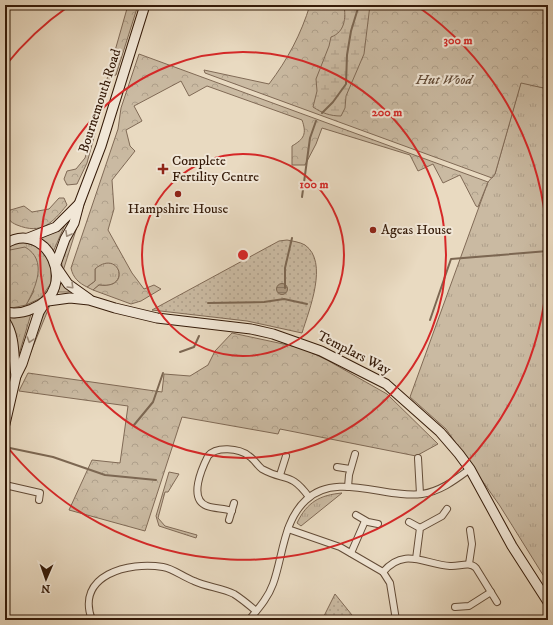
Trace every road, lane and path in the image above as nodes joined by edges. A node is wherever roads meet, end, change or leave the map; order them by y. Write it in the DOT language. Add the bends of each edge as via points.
graph roads {
  1 [pos="144,5"];
  2 [pos="79,204"];
  3 [pos="28,238"];
  4 [pos="5,244"];
  5 [pos="57,266"];
  6 [pos="89,300"];
  7 [pos="46,302"];
  8 [pos="5,312"];
  9 [pos="5,321"];
  10 [pos="14,351"];
  11 [pos="5,364"];
  12 [pos="16,376"];
  13 [pos="5,424"];
  14 [pos="355,454"];
  15 [pos="286,456"];
  16 [pos="418,458"];
  17 [pos="337,467"];
  18 [pos="350,469"];
  19 [pos="470,469"];
  20 [pos="280,475"];
  21 [pos="5,485"];
  22 [pos="348,487"];
  23 [pos="420,494"];
  24 [pos="308,497"];
  25 [pos="39,500"];
  26 [pos="234,503"];
  27 [pos="448,510"];
  28 [pos="232,511"];
  29 [pos="356,515"];
  30 [pos="229,520"];
  31 [pos="365,521"];
  32 [pos="409,522"];
  33 [pos="378,524"];
  34 [pos="420,528"];
  35 [pos="288,529"];
  36 [pos="470,530"];
  37 [pos="351,553"];
  38 [pos="416,558"];
  39 [pos="469,564"];
  40 [pos="383,572"];
  41 [pos="491,592"];
  42 [pos="497,602"];
  43 [pos="548,602"];
  44 [pos="455,607"];
  45 [pos="256,611"];
  46 [pos="92,620"];
  47 [pos="249,620"];
  48 [pos="396,620"];
  1 -- 2 [label="street, Bournemouth Road" via="101,146"];
  2 -- 3 [label="street, Bournemouth Road" via="56,227"];
  2 -- 5 [label="street, Bournemouth Road, one-way"];
  3 -- 4 [label="street, Bournemouth Road" via="16,238"];
  3 -- 5 [label="street, Templars Way" via="42,245"];
  5 -- 6 [label="street, Templars Way, one-way" via="68,284"];
  5 -- 7 [label="street, Bournemouth Road" via="56,285"];
  6 -- 7 [label="street, Templars Way" via="70,298"];
  6 -- 19 [label="street, Templars Way" via="136,313 251,329 306,345 333,356 386,384 440,432"];
  7 -- 8 [label="street, Templars Way" via="23,313"];
  7 -- 12 [label="street, one-way" via="39,312"];
  9 -- 10 [label="street" via="12,333"];
  10 -- 11 [label="street"];
  10 -- 12 [label="street"];
  12 -- 13 [label="street"];
  14 -- 18 [label="street"];
  15 -- 20 [label="street"];
  16 -- 23 [label="street"];
  17 -- 18 [label="street"];
  18 -- 22 [label="street"];
  19 -- 23 [label="street" via="443,487"];
  19 -- 43 [label="street, Templars Way" via="512,546"];
  20 -- 24 [label="street" via="295,481"];
  20 -- 28 [label="street" via="263,469 245,454 224,449 212,451 206,459 197,491 198,498 208,507"];
  21 -- 25 [label="street" via="40,493"];
  22 -- 23 [label="street"];
  22 -- 24 [label="street" via="328,489"];
  24 -- 35 [label="street"];
  26 -- 28 [label="street"];
  27 -- 34 [label="street"];
  28 -- 30 [label="street"];
  29 -- 31 [label="street"];
  31 -- 33 [label="street"];
  31 -- 37 [label="street"];
  32 -- 34 [label="street"];
  34 -- 38 [label="street"];
  35 -- 37 [label="street" via="327,541"];
  35 -- 45 [label="street" via="272,586"];
  36 -- 39 [label="street" via="472,544"];
  37 -- 40 [label="street"];
  38 -- 39 [label="street" via="447,566"];
  38 -- 40 [label="street" via="396,561"];
  39 -- 41 [label="street" via="476,568"];
  40 -- 48 [label="street" via="390,583"];
  41 -- 42 [label="street"];
  41 -- 44 [label="street" via="469,606"];
  45 -- 46 [label="street" via="229,592 197,583 166,568 141,567 109,574 96,582 89,601"];
  45 -- 47 [label="street"];
}
